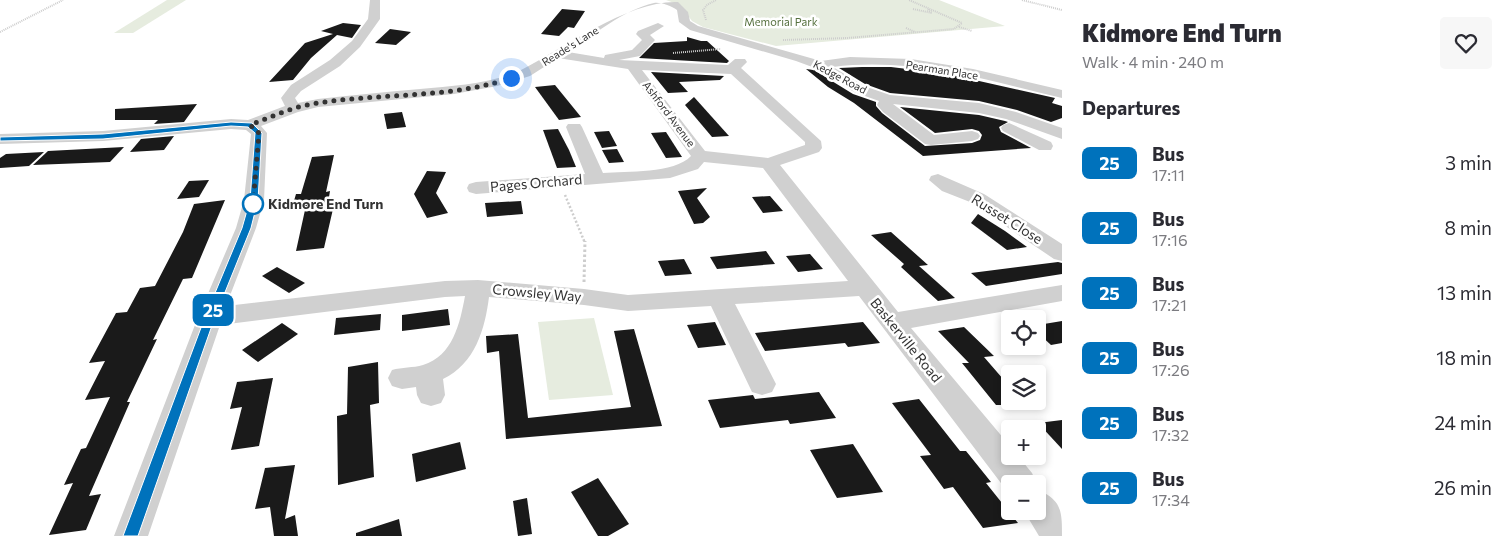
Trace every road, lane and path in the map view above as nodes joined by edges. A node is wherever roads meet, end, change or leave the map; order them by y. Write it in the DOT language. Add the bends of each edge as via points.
graph roads {
  1 [pos="63,0"];
  2 [pos="375,0"];
  3 [pos="653,0"];
  4 [pos="658,0"];
  5 [pos="716,0"];
  6 [pos="909,0"];
  7 [pos="1022,0"];
  8 [pos="925,7"];
  9 [pos="912,9"];
  10 [pos="1062,10"];
  11 [pos="707,21"];
  12 [pos="658,26"];
  13 [pos="959,27"];
  14 [pos="906,28"];
  15 [pos="972,31"];
  16 [pos="0,32"];
  17 [pos="916,32"];
  18 [pos="648,39"];
  19 [pos="780,40"];
  20 [pos="663,42"];
  21 [pos="755,45"];
  22 [pos="670,53"];
  23 [pos="558,54"];
  24 [pos="599,61"];
  25 [pos="820,65"];
  26 [pos="632,66"];
  27 [pos="904,93"];
  28 [pos="1062,94"];
  29 [pos="932,98"];
  30 [pos="887,99"];
  31 [pos="294,108"];
  32 [pos="979,108"];
  33 [pos="250,125"];
  34 [pos="574,127"];
  35 [pos="1057,130"];
  36 [pos="972,136"];
  37 [pos="1,139"];
  38 [pos="931,140"];
  39 [pos="908,142"];
  40 [pos="1045,146"];
  41 [pos="700,156"];
  42 [pos="769,164"];
  43 [pos="596,178"];
  44 [pos="558,180"];
  45 [pos="941,185"];
  46 [pos="476,188"];
  47 [pos="1062,254"];
  48 [pos="478,288"];
  49 [pos="865,288"];
  50 [pos="1062,293"];
  51 [pos="584,297"];
  52 [pos="720,299"];
  53 [pos="210,317"];
  54 [pos="892,322"];
  55 [pos="402,378"];
  56 [pos="762,384"];
  57 [pos="1014,475"];
  58 [pos="1046,517"];
  59 [pos="131,536"];
  60 [pos="1060,536"];
  1 -- 16 [label="path"];
  2 -- 31 [label="street" via="374,19 356,44 335,63 296,88 288,98"];
  3 -- 23 [label="street, Reade's Lane" via="623,12"];
  4 -- 21 [label="street, Kedge Road" via="681,8 685,12 685,22 694,28"];
  5 -- 11 [label="path" via="703,10"];
  6 -- 8 [label="path"];
  7 -- 10 [label="path"];
  8 -- 9 [label="path" via="932,13"];
  8 -- 13 [label="path" via="962,23"];
  12 -- 18 [label="street" via="641,35"];
  13 -- 15 [label="path"];
  13 -- 17 [label="path"];
  14 -- 17 [label="path"];
  17 -- 19 [label="path"];
  18 -- 20 [label="street"];
  18 -- 24 [label="street" via="636,53"];
  21 -- 22 [label="path"];
  21 -- 25 [label="street, Kedge Road"];
  23 -- 24 [label="street, Ashford Avenue"];
  23 -- 31 [label="street, Reade's Lane" via="525,73 497,82"];
  24 -- 26 [label="street, Ashford Avenue"];
  25 -- 28 [label="street, Pearman Place" via="857,61 919,65"];
  25 -- 30 [label="street, Kedge Road" via="859,89"];
  26 -- 41 [label="street, Ashford Avenue"];
  26 -- 42 [label="street, Ashford Avenue" via="738,63 736,71 813,141 813,148"];
  27 -- 29 [label="street"];
  29 -- 30 [label="street, Kedge Road"];
  29 -- 32 [label="street, Kedge Road"];
  30 -- 38 [label="street" via="885,105 888,109"];
  31 -- 33 [label="street, Reade's Lane"];
  32 -- 35 [label="street, Kedge Road"];
  32 -- 40 [label="street" via="1000,124"];
  33 -- 37 [label="street" via="103,136"];
  33 -- 53 [label="street" via="259,133 254,200"];
  34 -- 43 [label="street, Pages Orchard"];
  36 -- 38 [label="street"];
  38 -- 39 [label="street"];
  41 -- 42 [label="street, Ashford Avenue"];
  41 -- 43 [label="street, Pages Orchard" via="692,165 670,173"];
  42 -- 49 [label="street, Baskerville Road"];
  43 -- 44 [label="street, Pages Orchard"];
  44 -- 46 [label="street, Pages Orchard"];
  44 -- 51 [label="path" via="585,240"];
  45 -- 47 [label="street, Russet Close" via="977,198"];
  48 -- 51 [label="street, Crowsley Way"];
  48 -- 53 [label="street, Crowsley Way" via="445,289"];
  48 -- 55 [label="street" via="473,323 451,363 430,384"];
  49 -- 52 [label="street, Crowsley Way"];
  49 -- 54 [label="street, Baskerville Road"];
  50 -- 54 [label="street"];
  51 -- 52 [label="street, Crowsley Way" via="628,303"];
  52 -- 56 [label="street"];
  53 -- 59 [label="street"];
  54 -- 57 [label="street, Baskerville Road"];
  58 -- 60 [label="street"];
}
